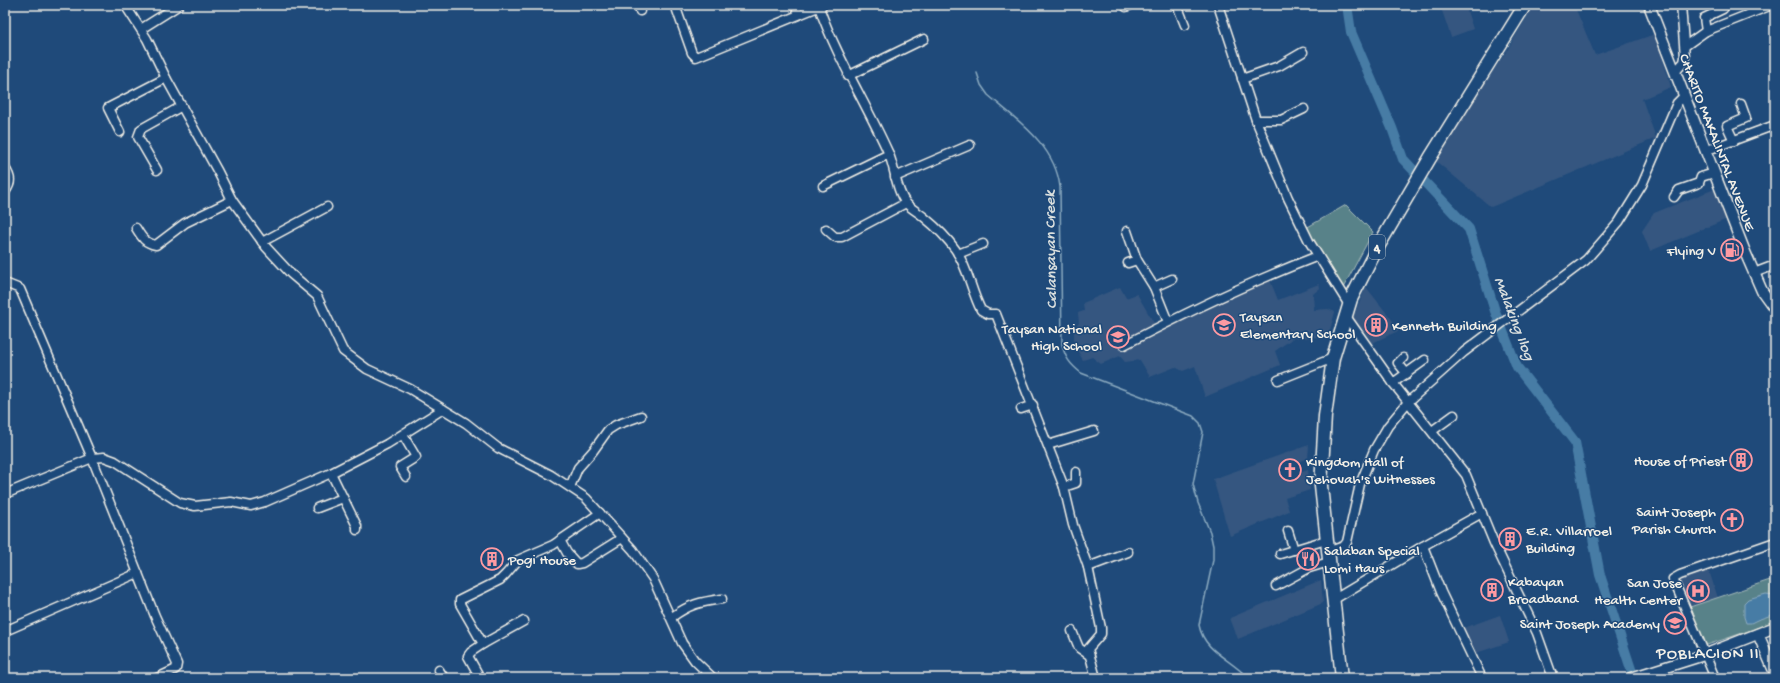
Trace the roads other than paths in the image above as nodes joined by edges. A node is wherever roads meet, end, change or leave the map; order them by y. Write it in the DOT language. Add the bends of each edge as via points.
graph roads {
  1 [pos="124,5"];
  2 [pos="179,5"];
  3 [pos="675,5"];
  4 [pos="795,5"];
  5 [pos="1177,5"];
  6 [pos="1218,5"];
  7 [pos="1525,5"];
  8 [pos="1649,5"];
  9 [pos="1681,5"];
  10 [pos="1772,5"];
  11 [pos="821,6"];
  12 [pos="1723,9"];
  13 [pos="799,14"];
  14 [pos="1185,25"];
  15 [pos="141,30"];
  16 [pos="1706,31"];
  17 [pos="924,39"];
  18 [pos="1685,46"];
  19 [pos="1303,52"];
  20 [pos="1675,72"];
  21 [pos="848,76"];
  22 [pos="166,78"];
  23 [pos="1242,79"];
  24 [pos="1684,96"];
  25 [pos="1741,104"];
  26 [pos="182,106"];
  27 [pos="1304,109"];
  28 [pos="1256,120"];
  29 [pos="1775,125"];
  30 [pos="120,132"];
  31 [pos="1734,141"];
  32 [pos="970,145"];
  33 [pos="1705,151"];
  34 [pos="889,154"];
  35 [pos="5,168"];
  36 [pos="157,170"];
  37 [pos="1714,173"];
  38 [pos="895,177"];
  39 [pos="823,186"];
  40 [pos="5,192"];
  41 [pos="1674,197"];
  42 [pos="232,200"];
  43 [pos="906,203"];
  44 [pos="327,207"];
  45 [pos="136,228"];
  46 [pos="826,229"];
  47 [pos="1127,232"];
  48 [pos="262,242"];
  49 [pos="983,244"];
  50 [pos="958,254"];
  51 [pos="1318,256"];
  52 [pos="1137,260"];
  53 [pos="1128,263"];
  54 [pos="1775,265"];
  55 [pos="1754,273"];
  56 [pos="1172,279"];
  57 [pos="5,283"];
  58 [pos="1154,287"];
  59 [pos="1775,309"];
  60 [pos="1347,310"];
  61 [pos="1168,322"];
  62 [pos="1124,345"];
  63 [pos="1333,358"];
  64 [pos="1403,358"];
  65 [pos="1425,360"];
  66 [pos="1406,374"];
  67 [pos="1278,380"];
  68 [pos="1393,383"];
  69 [pos="1408,402"];
  70 [pos="1033,405"];
  71 [pos="443,409"];
  72 [pos="1020,409"];
  73 [pos="1454,415"];
  74 [pos="641,416"];
  75 [pos="1094,431"];
  76 [pos="1432,431"];
  77 [pos="403,435"];
  78 [pos="1048,445"];
  79 [pos="92,458"];
  80 [pos="1076,472"];
  81 [pos="331,473"];
  82 [pos="406,477"];
  83 [pos="570,487"];
  84 [pos="1064,487"];
  85 [pos="5,494"];
  86 [pos="343,498"];
  87 [pos="317,508"];
  88 [pos="600,513"];
  89 [pos="1482,513"];
  90 [pos="357,530"];
  91 [pos="1288,531"];
  92 [pos="622,538"];
  93 [pos="560,540"];
  94 [pos="1326,540"];
  95 [pos="1775,544"];
  96 [pos="1423,546"];
  97 [pos="1294,550"];
  98 [pos="1128,552"];
  99 [pos="1280,554"];
  100 [pos="1328,557"];
  101 [pos="1088,567"];
  102 [pos="138,573"];
  103 [pos="1276,586"];
  104 [pos="722,599"];
  105 [pos="1333,600"];
  106 [pos="672,617"];
  107 [pos="524,621"];
  108 [pos="1775,628"];
  109 [pos="5,631"];
  110 [pos="1072,631"];
  111 [pos="1758,634"];
  112 [pos="483,644"];
  113 [pos="1089,655"];
  114 [pos="1704,655"];
  115 [pos="439,670"];
  116 [pos="1775,674"];
  117 [pos="1657,675"];
  118 [pos="157,678"];
  119 [pos="444,678"];
  120 [pos="477,678"];
  121 [pos="714,678"];
  122 [pos="1096,678"];
  123 [pos="1342,678"];
  124 [pos="1482,678"];
  125 [pos="1552,678"];
  126 [pos="1631,678"];
  127 [pos="1715,678"];
  1 -- 15 [label="street"];
  2 -- 15 [label="street"];
  3 -- 13 [label="street" via="692,53 696,57"];
  4 -- 13 [label="street"];
  5 -- 14 [label="street"];
  6 -- 23 [label="street"];
  7 -- 60 [label="highway, 4" via="1375,252"];
  8 -- 20 [label="main road, CHARITO MAKALINTAL AVENUE"];
  9 -- 18 [label="street"];
  10 -- 16 [label="street"];
  11 -- 13 [label="street"];
  11 -- 21 [label="street"];
  12 -- 16 [label="street" via="1704,18"];
  15 -- 22 [label="street"];
  16 -- 18 [label="street"];
  17 -- 21 [label="street"];
  18 -- 20 [label="street" via="1684,62"];
  19 -- 23 [label="street" via="1279,66"];
  20 -- 24 [label="main road, CHARITO MAKALINTAL AVENUE"];
  21 -- 34 [label="street" via="865,104"];
  22 -- 26 [label="street"];
  22 -- 30 [label="street" via="108,108"];
  23 -- 28 [label="street"];
  24 -- 33 [label="main road, CHARITO MAKALINTAL AVENUE"];
  24 -- 69 [label="street" via="1677,103 1642,185 1619,222 1586,260 1477,343"];
  25 -- 31 [label="street" via="1746,118 1727,126"];
  26 -- 36 [label="street" via="138,133"];
  26 -- 42 [label="street"];
  27 -- 28 [label="street" via="1281,120"];
  28 -- 51 [label="street" via="1288,198"];
  29 -- 31 [label="street"];
  31 -- 33 [label="street"];
  32 -- 38 [label="street"];
  33 -- 37 [label="main road, CHARITO MAKALINTAL AVENUE"];
  34 -- 38 [label="street"];
  34 -- 39 [label="street"];
  35 -- 40 [label="street" via="10,178"];
  37 -- 41 [label="street" via="1701,177 1699,183 1679,190"];
  37 -- 55 [label="main road, CHARITO MAKALINTAL AVENUE"];
  38 -- 43 [label="street"];
  42 -- 45 [label="street" via="185,223 156,245 148,244"];
  42 -- 48 [label="street"];
  43 -- 46 [label="street" via="842,236 835,237"];
  43 -- 50 [label="street" via="941,233"];
  44 -- 48 [label="street"];
  47 -- 52 [label="street"];
  48 -- 71 [label="street" via="291,274 317,296 343,351 367,369"];
  49 -- 50 [label="street"];
  50 -- 70 [label="street" via="981,310 997,315"];
  51 -- 60 [label="street"];
  51 -- 61 [label="street" via="1278,271"];
  52 -- 53 [label="street"];
  52 -- 58 [label="street"];
  54 -- 55 [label="street"];
  55 -- 59 [label="main road, CHARITO MAKALINTAL AVENUE" via="1762,291"];
  56 -- 58 [label="street"];
  57 -- 79 [label="street" via="20,289"];
  58 -- 61 [label="street"];
  60 -- 63 [label="highway, 4"];
  60 -- 68 [label="street"];
  61 -- 62 [label="street"];
  63 -- 67 [label="street"];
  63 -- 94 [label="highway, 4" via="1323,443 1322,486"];
  64 -- 66 [label="street" via="1398,363"];
  65 -- 66 [label="street"];
  66 -- 68 [label="street"];
  68 -- 69 [label="street"];
  69 -- 76 [label="street"];
  69 -- 100 [label="street" via="1388,426 1369,461 1359,490 1347,542"];
  70 -- 72 [label="street"];
  70 -- 78 [label="street"];
  71 -- 77 [label="street"];
  71 -- 83 [label="street" via="498,448"];
  73 -- 76 [label="street"];
  74 -- 83 [label="street" via="608,430 578,468"];
  75 -- 78 [label="street"];
  76 -- 89 [label="street" via="1466,475"];
  77 -- 81 [label="street"];
  77 -- 82 [label="street" via="416,455 400,467"];
  78 -- 84 [label="street"];
  79 -- 81 [label="street" via="104,457 115,461 180,503 196,506 231,502 251,506 266,502"];
  79 -- 85 [label="street"];
  79 -- 102 [label="street"];
  80 -- 84 [label="street" via="1076,483"];
  81 -- 86 [label="street"];
  83 -- 88 [label="street" via="586,498"];
  84 -- 101 [label="street" via="1073,525"];
  86 -- 87 [label="street"];
  86 -- 90 [label="street"];
  88 -- 92 [label="street"];
  88 -- 93 [label="street"];
  89 -- 96 [label="street"];
  89 -- 125 [label="street" via="1537,633"];
  91 -- 97 [label="street"];
  92 -- 93 [label="street" via="577,564"];
  92 -- 106 [label="street" via="653,579"];
  93 -- 112 [label="street" via="544,550 518,560 500,580 460,600"];
  94 -- 97 [label="street"];
  94 -- 100 [label="highway, 4"];
  95 -- 114 [label="street" via="1684,573 1673,579"];
  96 -- 105 [label="street"];
  96 -- 124 [label="street" via="1441,592"];
  97 -- 99 [label="street"];
  98 -- 101 [label="street"];
  100 -- 103 [label="street"];
  100 -- 105 [label="highway, 4"];
  101 -- 113 [label="street" via="1101,628 1100,634 1088,649"];
  102 -- 109 [label="street"];
  102 -- 118 [label="street" via="177,664 176,669"];
  104 -- 106 [label="street" via="686,606"];
  105 -- 123 [label="highway, 4"];
  106 -- 121 [label="street" via="682,643 695,661"];
  107 -- 112 [label="street"];
  108 -- 111 [label="main road"];
  110 -- 113 [label="street" via="1079,648"];
  111 -- 114 [label="main road"];
  111 -- 116 [label="main road"];
  112 -- 120 [label="street" via="468,656 478,674"];
  113 -- 122 [label="street"];
  114 -- 117 [label="main road"];
  114 -- 127 [label="street"];
  115 -- 119 [label="street"];
  117 -- 126 [label="main road"];
}
